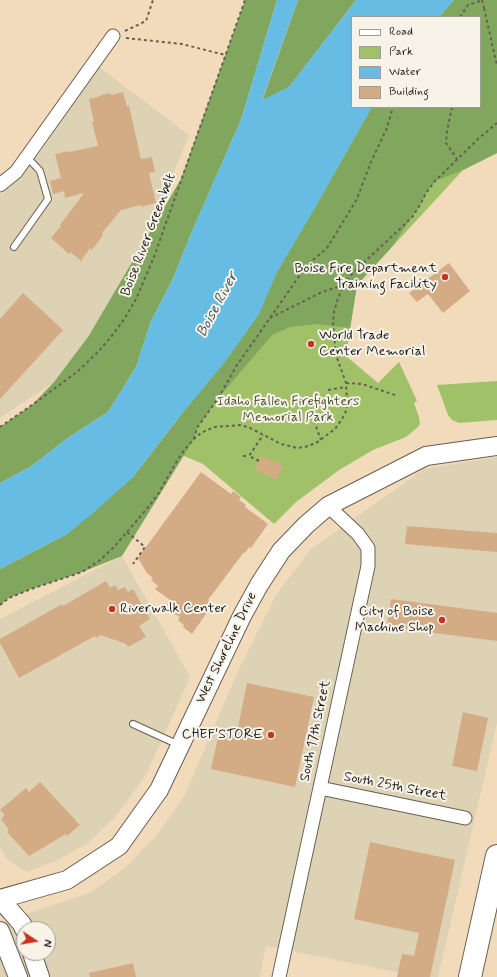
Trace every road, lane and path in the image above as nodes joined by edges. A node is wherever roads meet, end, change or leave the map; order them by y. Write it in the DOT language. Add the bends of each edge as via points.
graph roads {
  1 [pos="153,0"];
  2 [pos="245,0"];
  3 [pos="482,0"];
  4 [pos="461,16"];
  5 [pos="112,36"];
  6 [pos="225,55"];
  7 [pos="497,66"];
  8 [pos="393,108"];
  9 [pos="452,108"];
  10 [pos="497,123"];
  11 [pos="27,157"];
  12 [pos="458,159"];
  13 [pos="0,185"];
  14 [pos="14,247"];
  15 [pos="344,285"];
  16 [pos="269,319"];
  17 [pos="346,383"];
  18 [pos="346,387"];
  19 [pos="328,390"];
  20 [pos="395,395"];
  21 [pos="314,421"];
  22 [pos="0,427"];
  23 [pos="263,435"];
  24 [pos="194,439"];
  25 [pos="321,440"];
  26 [pos="497,446"];
  27 [pos="242,456"];
  28 [pos="249,456"];
  29 [pos="259,461"];
  30 [pos="328,506"];
  31 [pos="127,532"];
  32 [pos="133,564"];
  33 [pos="0,605"];
  34 [pos="133,724"];
  35 [pos="180,745"];
  36 [pos="320,788"];
  37 [pos="465,818"];
  38 [pos="497,856"];
  39 [pos="0,900"];
  40 [pos="0,908"];
  41 [pos="19,921"];
  42 [pos="0,931"];
  43 [pos="35,961"];
  44 [pos="18,977"];
  45 [pos="40,977"];
  46 [pos="279,977"];
  47 [pos="470,977"];
  1 -- 5 [label="path" via="146,22"];
  2 -- 6 [label="path, Boise River Greenbelt"];
  3 -- 4 [label="path" via="468,5"];
  3 -- 7 [label="path, bridge"];
  5 -- 6 [label="path" via="182,44"];
  5 -- 11 [label="street"];
  6 -- 22 [label="path, Boise River Greenbelt" via="154,256 125,318 98,352 77,372"];
  8 -- 16 [label="path" via="357,199 327,248 307,265"];
  9 -- 12 [label="path" via="446,143"];
  10 -- 12 [label="path"];
  11 -- 13 [label="street" via="16,172"];
  11 -- 14 [label="lane" via="40,170 48,199"];
  12 -- 15 [label="path" via="435,181 413,216 358,268"];
  15 -- 16 [label="path" via="322,292"];
  15 -- 17 [label="path" via="332,323 336,355"];
  16 -- 24 [label="path" via="197,428"];
  17 -- 18 [label="path"];
  17 -- 20 [label="path" via="362,384"];
  18 -- 19 [label="path"];
  18 -- 25 [label="path" via="347,402 342,419 335,429"];
  21 -- 25 [label="path"];
  23 -- 24 [label="path" via="248,427 231,426 215,427"];
  23 -- 25 [label="path" via="297,448"];
  23 -- 28 [label="path"];
  24 -- 31 [label="path" via="178,459 157,496"];
  26 -- 30 [label="main road, West Shoreline Drive" via="426,456"];
  27 -- 28 [label="path"];
  28 -- 29 [label="path"];
  30 -- 35 [label="main road, West Shoreline Drive" via="281,551 259,585"];
  30 -- 36 [label="street, South 17th Street" via="358,534 368,548 368,566"];
  31 -- 32 [label="path" via="145,547"];
  31 -- 33 [label="path" via="99,561 82,572 31,589 9,598"];
  34 -- 35 [label="lane"];
  35 -- 39 [label="main road, West Shoreline Drive" via="159,790 119,846 67,880"];
  36 -- 37 [label="street, South 25th Street"];
  36 -- 46 [label="street, South 17th Street"];
  38 -- 47 [label="highway"];
  39 -- 40 [label="main road"];
  39 -- 41 [label="main road"];
  42 -- 44 [label="main road"];
  43 -- 45 [label="main road"];
}
